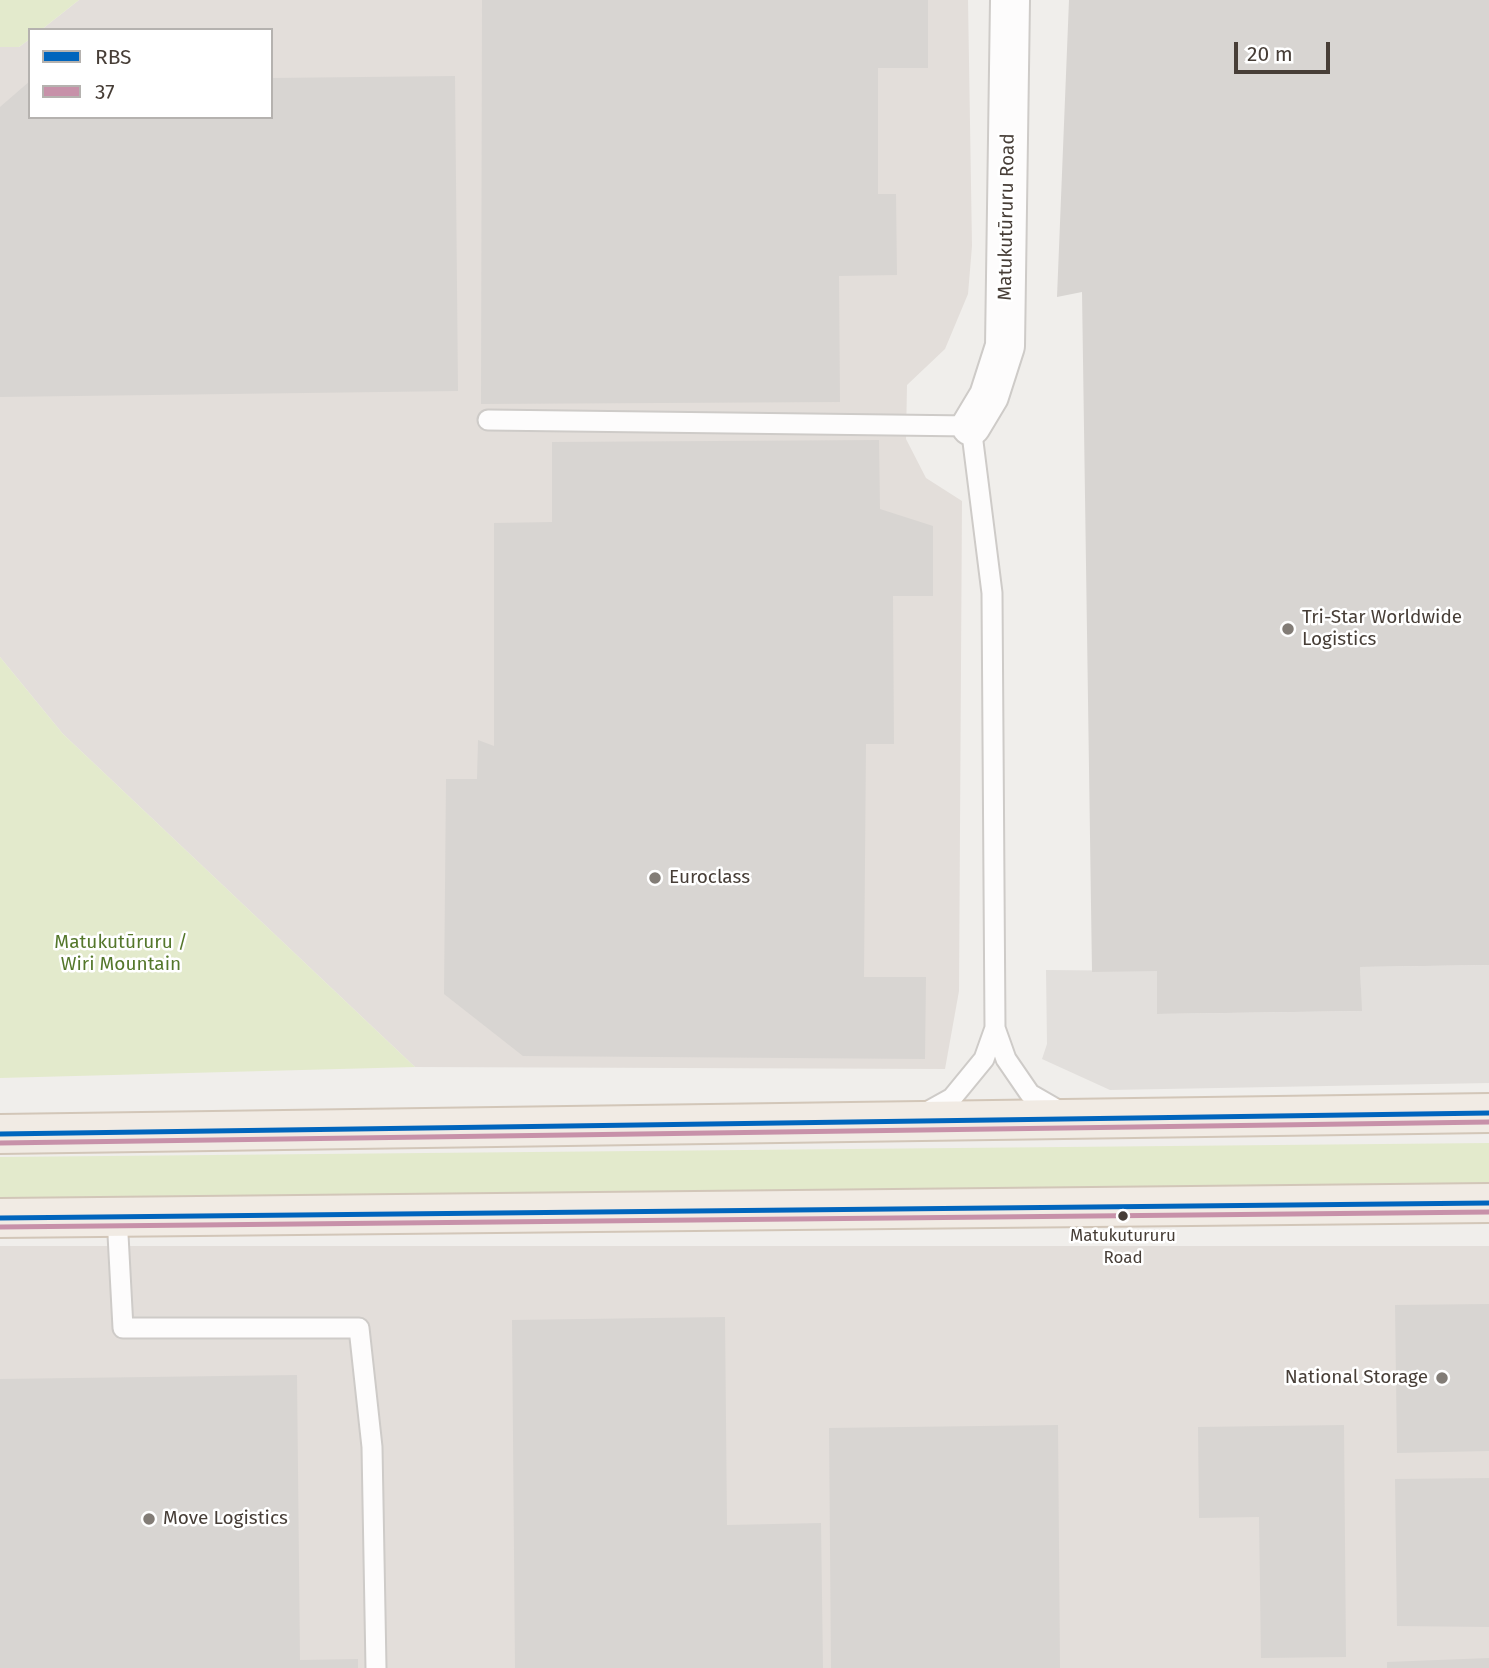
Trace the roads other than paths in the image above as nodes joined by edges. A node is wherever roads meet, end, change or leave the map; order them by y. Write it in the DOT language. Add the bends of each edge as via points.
graph roads {
  1 [pos="1010,0"];
  2 [pos="488,420"];
  3 [pos="971,426"];
  4 [pos="996,1028"];
  5 [pos="1489,1113"];
  6 [pos="1071,1119"];
  7 [pos="912,1121"];
  8 [pos="0,1134"];
  9 [pos="1489,1203"];
  10 [pos="117,1216"];
  11 [pos="0,1217"];
  12 [pos="376,1668"];
  1 -- 3 [label="street, Matukutūruru Road" via="1005,346 989,396"];
  2 -- 3 [label="lane"];
  3 -- 4 [label="lane" via="992,593"];
  4 -- 6 [label="lane" via="1006,1059 1030,1094"];
  4 -- 7 [label="lane" via="984,1059 952,1098"];
  5 -- 6 [label="main road"];
  6 -- 7 [label="main road"];
  7 -- 8 [label="main road"];
  9 -- 10 [label="main road"];
  10 -- 11 [label="main road"];
  10 -- 12 [label="lane" via="123,1328 359,1328 372,1447"];
}
